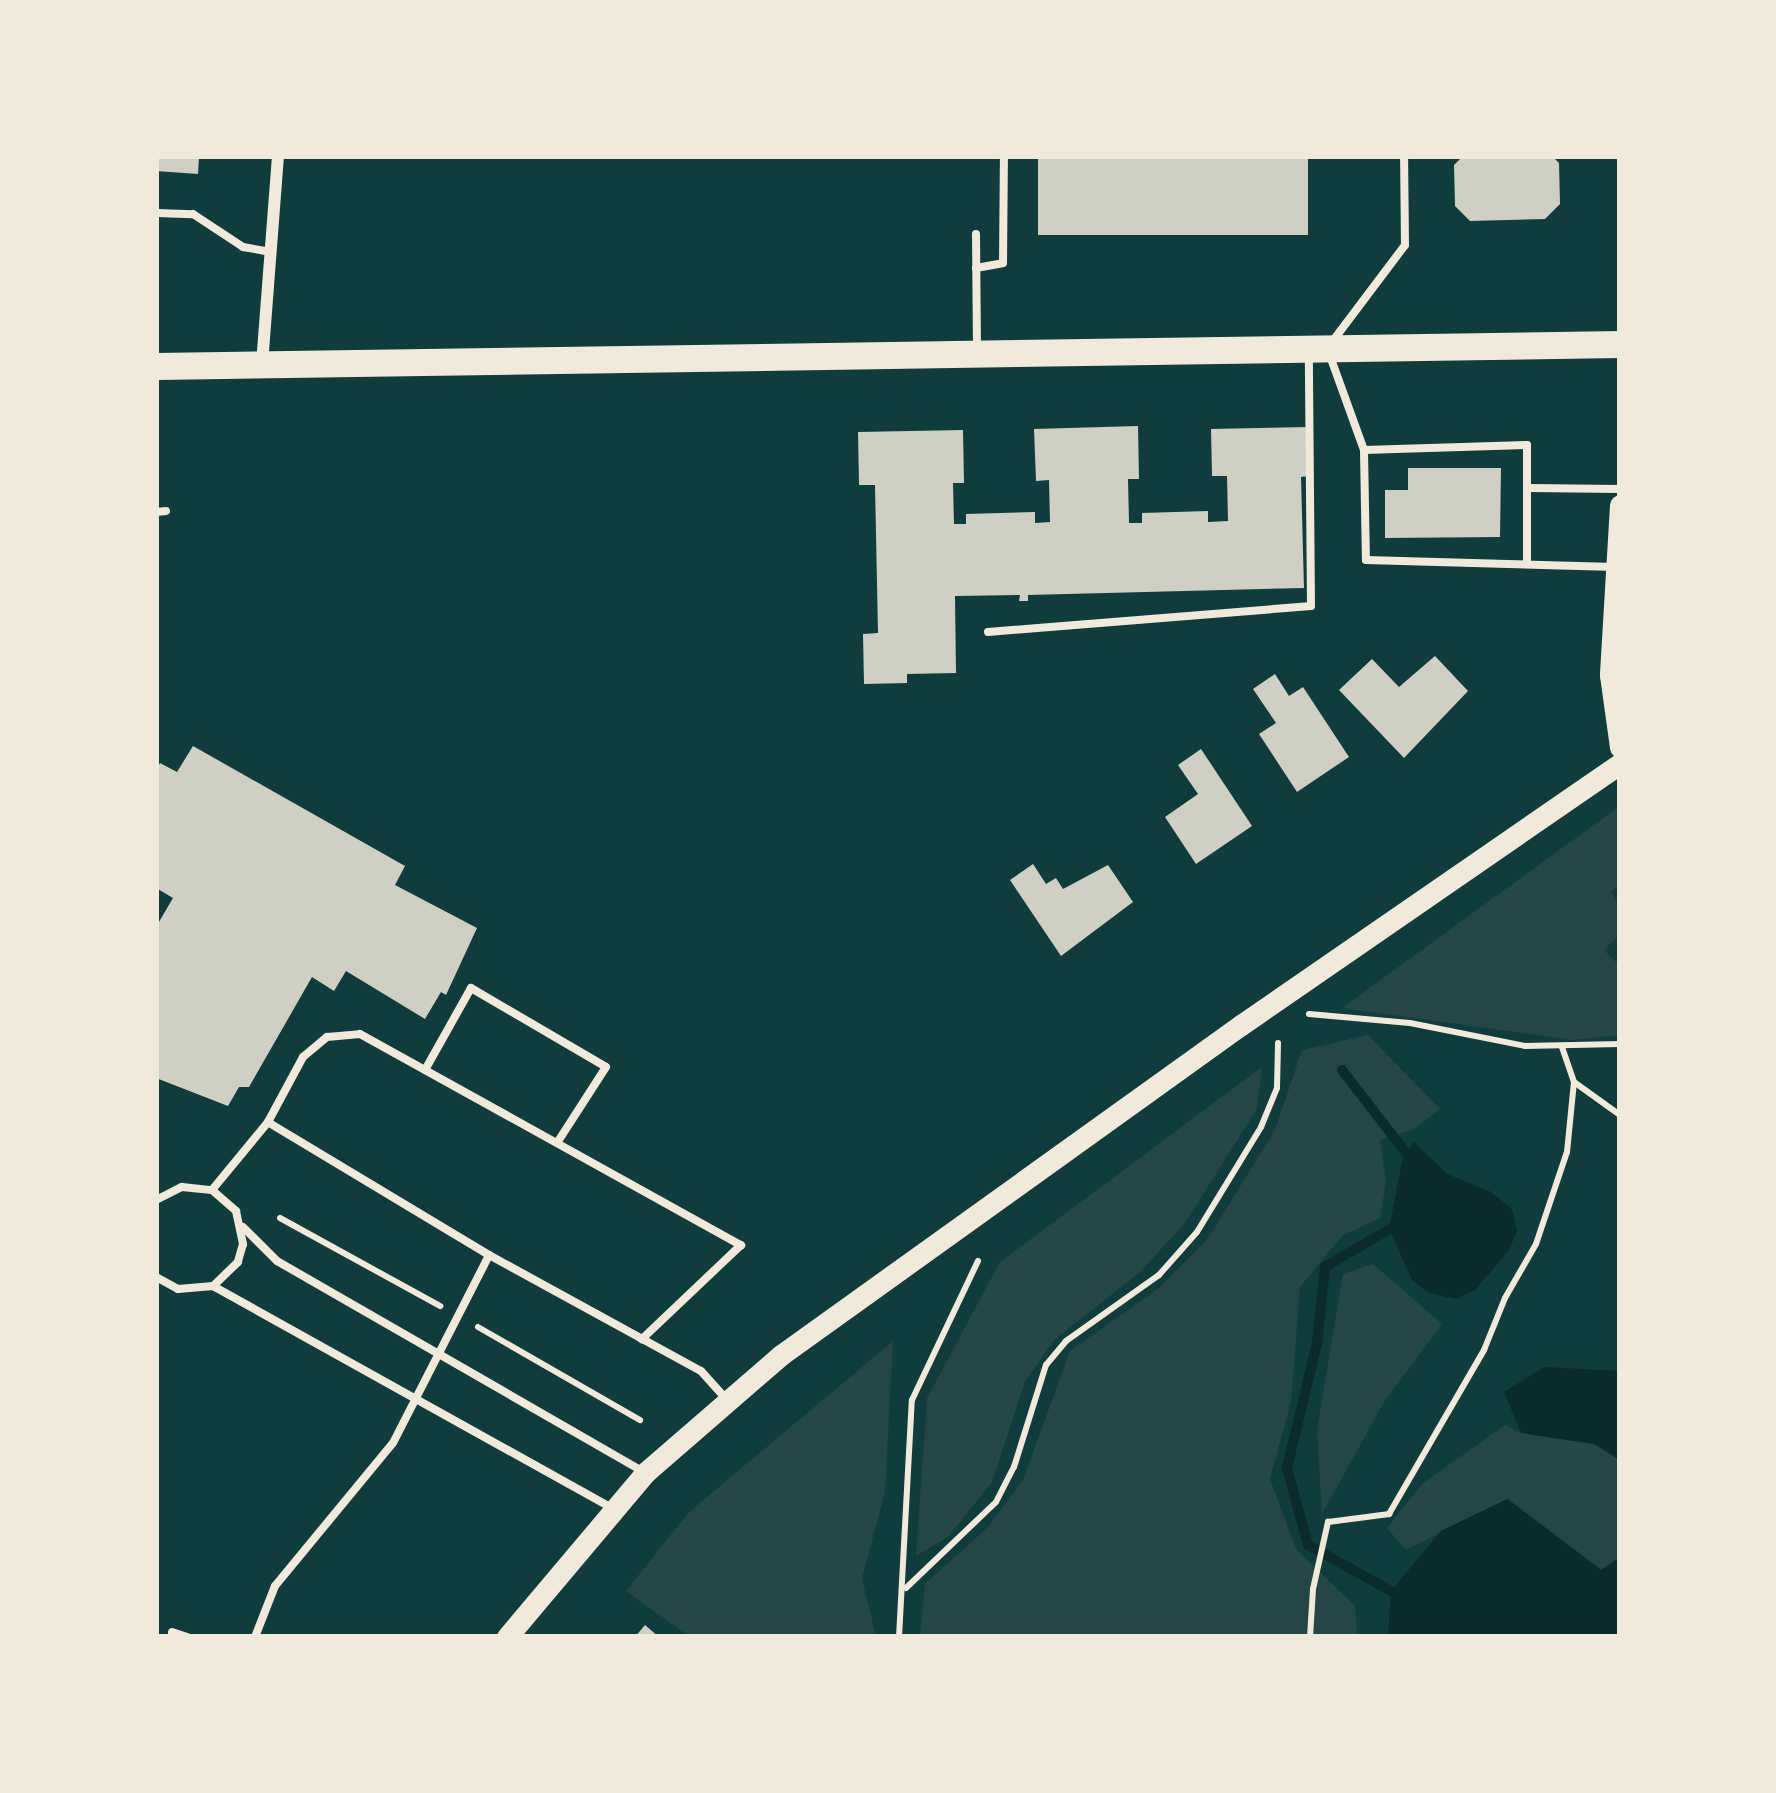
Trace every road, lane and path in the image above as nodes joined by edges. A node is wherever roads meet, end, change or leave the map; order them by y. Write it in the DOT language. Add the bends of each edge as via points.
graph roads {
  1 [pos="278,156"];
  2 [pos="1004,156"];
  3 [pos="1404,156"];
  4 [pos="156,213"];
  5 [pos="976,234"];
  6 [pos="271,252"];
  7 [pos="976,268"];
  8 [pos="1620,344"];
  9 [pos="1318,349"];
  10 [pos="977,354"];
  11 [pos="156,366"];
  12 [pos="262,366"];
  13 [pos="1364,450"];
  14 [pos="1527,488"];
  15 [pos="1620,489"];
  16 [pos="1620,506"];
  17 [pos="1619,539"];
  18 [pos="1527,563"];
  19 [pos="1616,567"];
  20 [pos="988,632"];
  21 [pos="1620,747"];
  22 [pos="1620,764"];
  23 [pos="1310,1014"];
  24 [pos="1278,1043"];
  25 [pos="1620,1044"];
  26 [pos="1562,1047"];
  27 [pos="425,1070"];
  28 [pos="1574,1082"];
  29 [pos="1620,1115"];
  30 [pos="268,1122"];
  31 [pos="557,1143"];
  32 [pos="212,1190"];
  33 [pos="156,1200"];
  34 [pos="242,1227"];
  35 [pos="488,1255"];
  36 [pos="978,1261"];
  37 [pos="156,1276"];
  38 [pos="213,1286"];
  39 [pos="642,1339"];
  40 [pos="441,1355"];
  41 [pos="417,1397"];
  42 [pos="727,1400"];
  43 [pos="646,1472"];
  44 [pos="611,1508"];
  45 [pos="906,1588"];
  46 [pos="172,1632"];
  47 [pos="187,1637"];
  48 [pos="255,1637"];
  49 [pos="507,1637"];
  50 [pos="899,1637"];
  51 [pos="1310,1637"];
  1 -- 6 [label="street"];
  2 -- 7 [label="lane" via="1004,263"];
  3 -- 9 [label="lane" via="1405,245"];
  4 -- 6 [label="lane" via="193,214 243,247"];
  5 -- 7 [label="lane"];
  6 -- 12 [label="street"];
  7 -- 10 [label="lane"];
  8 -- 9 [label="highway"];
  9 -- 10 [label="highway"];
  9 -- 13 [label="lane"];
  9 -- 20 [label="lane" via="1312,606"];
  10 -- 12 [label="highway"];
  11 -- 12 [label="highway"];
  13 -- 14 [label="lane" via="1527,445"];
  13 -- 18 [label="lane" via="1366,560"];
  14 -- 15 [label="lane"];
  14 -- 18 [label="lane"];
  16 -- 17 [label="street"];
  17 -- 19 [label="street"];
  18 -- 19 [label="lane"];
  19 -- 21 [label="street" via="1610,675"];
  22 -- 42 [label="street" via="1040,1168"];
  23 -- 26 [label="path"];
  24 -- 45 [label="path" via="1277,1088 1261,1127 1197,1232 1159,1275 1066,1341 1046,1365 996,1502"];
  25 -- 26 [label="path"];
  26 -- 28 [label="path"];
  27 -- 30 [label="lane" via="360,1034 327,1037 303,1058"];
  27 -- 31 [label="lane"];
  27 -- 31 [label="lane" via="471,988 606,1067"];
  28 -- 29 [label="path"];
  28 -- 51 [label="path" via="1567,1152 1536,1244 1389,1514 1328,1522"];
  30 -- 32 [label="lane"];
  30 -- 35 [label="lane"];
  31 -- 39 [label="lane" via="741,1245"];
  32 -- 33 [label="lane" via="182,1187"];
  32 -- 34 [label="lane" via="236,1210"];
  34 -- 38 [label="lane" via="238,1262"];
  34 -- 40 [label="lane" via="278,1262"];
  35 -- 39 [label="lane"];
  35 -- 40 [label="lane"];
  36 -- 45 [label="path" via="912,1400"];
  37 -- 38 [label="lane" via="178,1289"];
  38 -- 41 [label="lane"];
  39 -- 42 [label="lane" via="701,1371"];
  40 -- 41 [label="lane"];
  40 -- 43 [label="lane"];
  41 -- 44 [label="lane"];
  41 -- 48 [label="lane" via="393,1443 275,1586"];
  42 -- 43 [label="street"];
  43 -- 44 [label="street"];
  44 -- 49 [label="street"];
  45 -- 50 [label="path"];
  46 -- 47 [label="lane"];
}
